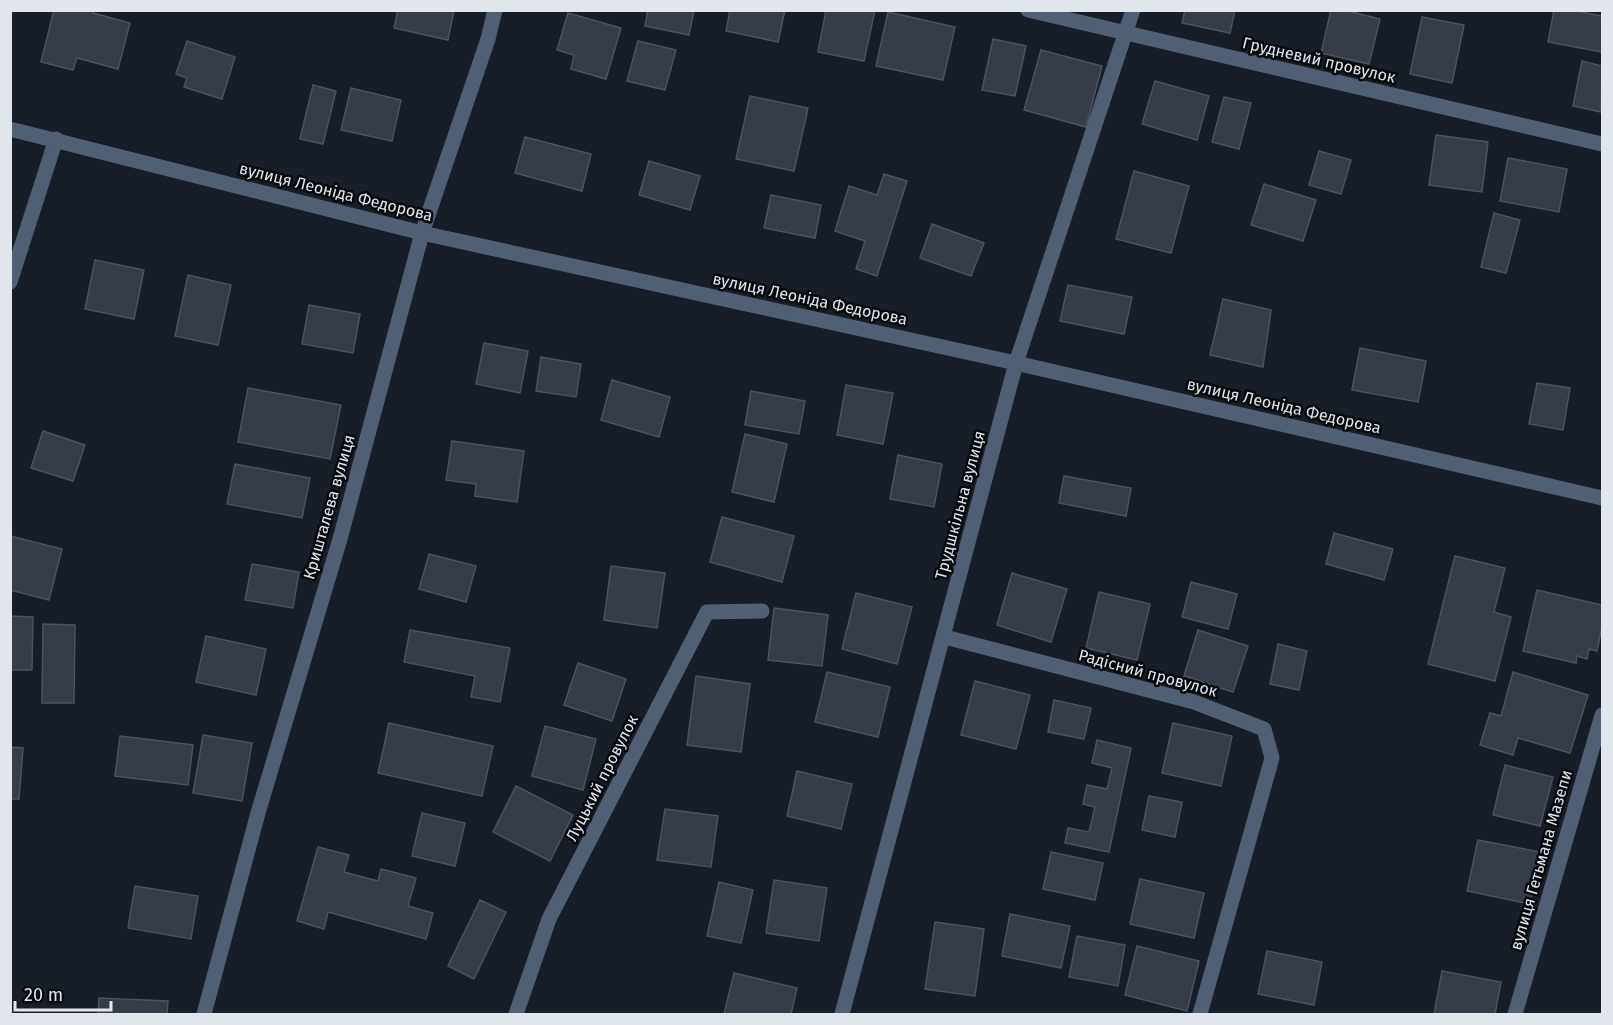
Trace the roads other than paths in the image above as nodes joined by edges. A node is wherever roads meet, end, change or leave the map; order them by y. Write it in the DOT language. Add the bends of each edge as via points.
graph roads {
  1 [pos="495,10"];
  2 [pos="1028,10"];
  3 [pos="1133,10"];
  4 [pos="1126,34"];
  5 [pos="10,129"];
  6 [pos="56,140"];
  7 [pos="1602,144"];
  8 [pos="423,233"];
  9 [pos="10,282"];
  10 [pos="1016,363"];
  11 [pos="1602,498"];
  12 [pos="762,611"];
  13 [pos="945,637"];
  14 [pos="1602,715"];
  15 [pos="204,1014"];
  16 [pos="516,1014"];
  17 [pos="842,1014"];
  18 [pos="1200,1014"];
  19 [pos="1515,1014"];
  1 -- 8 [label="street, Кришталева вулиця" via="489,39"];
  2 -- 4 [label="street, Грудневий провулок"];
  3 -- 4 [label="street, Трудшкільна вулиця"];
  4 -- 7 [label="street, Грудневий провулок"];
  4 -- 10 [label="street, Трудшкільна вулиця"];
  5 -- 6 [label="street, вулиця Леоніда Федорова"];
  6 -- 8 [label="street, вулиця Леоніда Федорова"];
  6 -- 9 [label="street"];
  8 -- 10 [label="street, вулиця Леоніда Федорова"];
  8 -- 15 [label="street, Кришталева вулиця"];
  10 -- 11 [label="street, вулиця Леоніда Федорова"];
  10 -- 13 [label="street, Трудшкільна вулиця"];
  12 -- 16 [label="street, Луцький провулок" via="707,612 549,919"];
  13 -- 17 [label="street, Трудшкільна вулиця"];
  13 -- 18 [label="street, Радісний провулок" via="1194,702 1264,729 1272,758"];
  14 -- 19 [label="street, вулиця Гетьмана Мазепи"];
}
